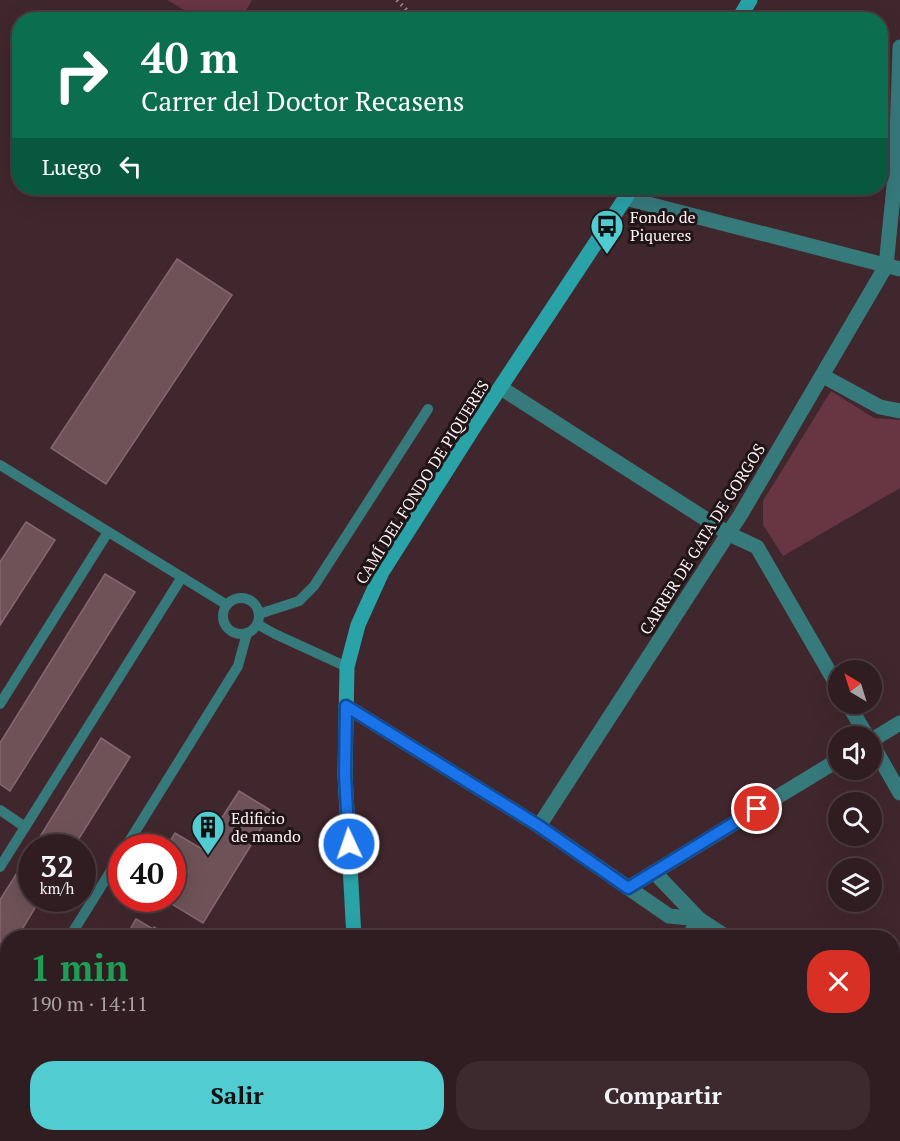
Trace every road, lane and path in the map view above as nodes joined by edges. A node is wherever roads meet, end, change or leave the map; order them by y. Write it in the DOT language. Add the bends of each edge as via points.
graph roads {
  1 [pos="397,0"];
  2 [pos="408,12"];
  3 [pos="900,47"];
  4 [pos="628,195"];
  5 [pos="636,195"];
  6 [pos="893,268"];
  7 [pos="823,376"];
  8 [pos="501,388"];
  9 [pos="428,409"];
  10 [pos="900,411"];
  11 [pos="0,465"];
  12 [pos="108,532"];
  13 [pos="729,534"];
  14 [pos="182,578"];
  15 [pos="227,605"];
  16 [pos="258,619"];
  17 [pos="247,633"];
  18 [pos="347,667"];
  19 [pos="828,670"];
  20 [pos="0,704"];
  21 [pos="346,706"];
  22 [pos="900,723"];
  23 [pos="882,735"];
  24 [pos="882,760"];
  25 [pos="828,765"];
  26 [pos="900,793"];
  27 [pos="0,810"];
  28 [pos="539,826"];
  29 [pos="25,827"];
  30 [pos="134,834"];
  31 [pos="0,867"];
  32 [pos="654,872"];
  33 [pos="108,875"];
  34 [pos="628,888"];
  35 [pos="699,919"];
  36 [pos="74,930"];
  37 [pos="354,930"];
  38 [pos="693,930"];
  39 [pos="716,930"];
  1 -- 2 [label="path"];
  3 -- 6 [label="street"];
  4 -- 8 [label="street, CAMÍ DEL FONDO DE PIQUERES"];
  5 -- 6 [label="street"];
  6 -- 7 [label="street, CARRER DE GATA DE GORGOS"];
  7 -- 10 [label="street" via="880,407"];
  7 -- 13 [label="street, CARRER DE GATA DE GORGOS"];
  8 -- 13 [label="street"];
  8 -- 18 [label="street, CAMÍ DEL FONDO DE PIQUERES" via="382,573 358,625"];
  9 -- 16 [label="lane" via="314,586 299,600"];
  11 -- 12 [label="lane"];
  12 -- 14 [label="lane"];
  12 -- 20 [label="lane"];
  13 -- 19 [label="street" via="757,547"];
  13 -- 28 [label="street, CARRER DE GATA DE GORGOS"];
  14 -- 15 [label="lane"];
  14 -- 29 [label="lane"];
  15 -- 16 [label="lane" via="232,600 247,599 254,603"];
  15 -- 17 [label="lane" via="224,618 229,629"];
  16 -- 17 [label="lane"];
  16 -- 18 [label="lane" via="275,634"];
  17 -- 30 [label="lane" via="238,666"];
  18 -- 21 [label="street, CAMÍ DEL FONDO DE PIQUERES"];
  21 -- 28 [label="street"];
  21 -- 37 [label="street, CAMÍ DEL FONDO DE PIQUERES" via="345,775"];
  22 -- 23 [label="street"];
  24 -- 26 [label="street"];
  25 -- 32 [label="street"];
  27 -- 29 [label="lane"];
  28 -- 34 [label="street"];
  29 -- 31 [label="lane"];
  32 -- 34 [label="street"];
  32 -- 35 [label="street"];
  33 -- 36 [label="lane"];
  34 -- 35 [label="street" via="669,916"];
  35 -- 38 [label="street"];
  35 -- 39 [label="street"];
}
